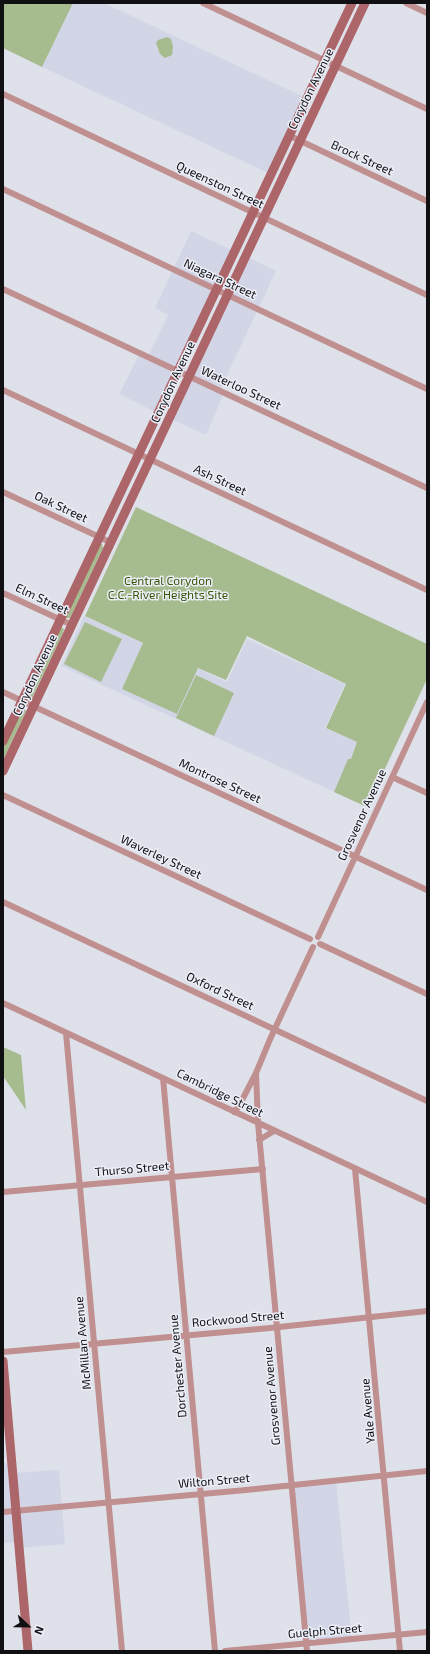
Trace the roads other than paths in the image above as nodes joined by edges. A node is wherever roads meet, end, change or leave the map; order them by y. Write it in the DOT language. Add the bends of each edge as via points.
graph roads {
  1 [pos="203,3"];
  2 [pos="352,3"];
  3 [pos="365,3"];
  4 [pos="406,3"];
  5 [pos="427,13"];
  6 [pos="324,60"];
  7 [pos="335,66"];
  8 [pos="3,94"];
  9 [pos="427,109"];
  10 [pos="288,135"];
  11 [pos="299,141"];
  12 [pos="3,189"];
  13 [pos="427,201"];
  14 [pos="252,212"];
  15 [pos="263,218"];
  16 [pos="3,289"];
  17 [pos="216,289"];
  18 [pos="227,294"];
  19 [pos="427,295"];
  20 [pos="177,370"];
  21 [pos="188,376"];
  22 [pos="427,389"];
  23 [pos="3,390"];
  24 [pos="138,454"];
  25 [pos="150,459"];
  26 [pos="427,488"];
  27 [pos="3,492"];
  28 [pos="98,537"];
  29 [pos="110,542"];
  30 [pos="427,590"];
  31 [pos="3,593"];
  32 [pos="60,620"];
  33 [pos="72,625"];
  34 [pos="3,692"];
  35 [pos="22,701"];
  36 [pos="427,702"];
  37 [pos="34,706"];
  38 [pos="3,741"];
  39 [pos="3,771"];
  40 [pos="392,777"];
  41 [pos="427,793"];
  42 [pos="3,795"];
  43 [pos="355,856"];
  44 [pos="427,890"];
  45 [pos="3,902"];
  46 [pos="318,937"];
  47 [pos="310,939"];
  48 [pos="320,944"];
  49 [pos="313,947"];
  50 [pos="427,994"];
  51 [pos="3,1003"];
  52 [pos="274,1029"];
  53 [pos="66,1033"];
  54 [pos="256,1073"];
  55 [pos="163,1078"];
  56 [pos="427,1101"];
  57 [pos="234,1112"];
  58 [pos="258,1123"];
  59 [pos="274,1131"];
  60 [pos="260,1140"];
  61 [pos="263,1169"];
  62 [pos="355,1169"];
  63 [pos="172,1176"];
  64 [pos="80,1184"];
  65 [pos="3,1192"];
  66 [pos="427,1202"];
  67 [pos="427,1311"];
  68 [pos="370,1317"];
  69 [pos="276,1327"];
  70 [pos="186,1335"];
  71 [pos="94,1343"];
  72 [pos="3,1352"];
  73 [pos="3,1361"];
  74 [pos="427,1471"];
  75 [pos="384,1476"];
  76 [pos="291,1485"];
  77 [pos="201,1493"];
  78 [pos="109,1502"];
  79 [pos="16,1510"];
  80 [pos="3,1512"];
  81 [pos="427,1632"];
  82 [pos="399,1635"];
  83 [pos="306,1644"];
  84 [pos="28,1651"];
  85 [pos="122,1651"];
  86 [pos="215,1651"];
  87 [pos="225,1651"];
  88 [pos="307,1651"];
  89 [pos="400,1651"];
  1 -- 6 [label="street"];
  2 -- 6 [label="main road, Corydon Avenue"];
  3 -- 7 [label="main road, Corydon Avenue"];
  4 -- 5 [label="street"];
  6 -- 7 [label="street"];
  6 -- 10 [label="main road, Corydon Avenue"];
  7 -- 9 [label="street"];
  7 -- 11 [label="main road, Corydon Avenue"];
  8 -- 14 [label="street, Queenston Street"];
  10 -- 11 [label="street, Brock Street"];
  10 -- 14 [label="main road, Corydon Avenue"];
  11 -- 13 [label="street, Brock Street"];
  11 -- 15 [label="main road, Corydon Avenue"];
  12 -- 17 [label="street, Niagara Street"];
  14 -- 15 [label="street, Queenston Street"];
  14 -- 17 [label="main road, Corydon Avenue"];
  15 -- 18 [label="main road, Corydon Avenue"];
  15 -- 19 [label="street, Queenston Street"];
  16 -- 20 [label="street, Waterloo Street"];
  17 -- 18 [label="street, Niagara Street"];
  17 -- 20 [label="main road, Corydon Avenue"];
  18 -- 21 [label="main road, Corydon Avenue"];
  18 -- 22 [label="street, Niagara Street"];
  20 -- 21 [label="street, Waterloo Street"];
  20 -- 24 [label="main road, Corydon Avenue"];
  21 -- 25 [label="main road, Corydon Avenue"];
  21 -- 26 [label="street, Waterloo Street"];
  23 -- 24 [label="street, Ash Street"];
  24 -- 25 [label="street, Ash Street"];
  24 -- 28 [label="main road, Corydon Avenue"];
  25 -- 29 [label="main road, Corydon Avenue"];
  25 -- 30 [label="street, Ash Street"];
  27 -- 28 [label="street, Oak Street"];
  28 -- 29 [label="street, Oak Street"];
  28 -- 32 [label="main road, Corydon Avenue"];
  29 -- 33 [label="main road, Corydon Avenue"];
  31 -- 32 [label="street, Elm Street"];
  32 -- 33 [label="street, Elm Street"];
  32 -- 35 [label="main road, Corydon Avenue"];
  33 -- 37 [label="main road, Corydon Avenue"];
  34 -- 35 [label="street, Montrose Street"];
  35 -- 37 [label="street, Montrose Street"];
  35 -- 38 [label="main road, Corydon Avenue"];
  36 -- 40 [label="street, Grosvenor Avenue"];
  37 -- 39 [label="main road, Corydon Avenue"];
  37 -- 43 [label="street, Montrose Street"];
  40 -- 41 [label="street"];
  40 -- 43 [label="street, Grosvenor Avenue"];
  42 -- 47 [label="street, Waverley Street"];
  43 -- 44 [label="street, Montrose Street"];
  43 -- 46 [label="street, Grosvenor Avenue"];
  45 -- 52 [label="street, Oxford Street"];
  46 -- 47 [label="street"];
  46 -- 48 [label="street"];
  47 -- 49 [label="street"];
  48 -- 49 [label="street"];
  48 -- 50 [label="street"];
  49 -- 52 [label="street, Grosvenor Avenue"];
  51 -- 53 [label="street, Cambridge Street"];
  52 -- 54 [label="street, Grosvenor Avenue"];
  52 -- 56 [label="street, Oxford Street"];
  53 -- 55 [label="street, Cambridge Street"];
  53 -- 64 [label="street, McMillan Avenue"];
  54 -- 57 [label="street, Grosvenor Avenue"];
  54 -- 58 [label="street, Grosvenor Avenue"];
  55 -- 57 [label="street, Cambridge Street"];
  55 -- 63 [label="street, Dorchester Avenue"];
  57 -- 58 [label="street, Cambridge Street"];
  58 -- 59 [label="street, Cambridge Street"];
  58 -- 60 [label="street, Grosvenor Avenue"];
  59 -- 60 [label="street"];
  59 -- 62 [label="street, Cambridge Street"];
  60 -- 61 [label="street, Grosvenor Avenue"];
  61 -- 63 [label="street, Thurso Street"];
  61 -- 69 [label="street, Grosvenor Avenue"];
  62 -- 66 [label="street, Cambridge Street"];
  62 -- 68 [label="street, Yale Avenue"];
  63 -- 64 [label="street, Thurso Street"];
  63 -- 70 [label="street, Dorchester Avenue"];
  64 -- 65 [label="street, Thurso Street"];
  64 -- 71 [label="street, McMillan Avenue"];
  67 -- 68 [label="street, Rockwood Street"];
  68 -- 69 [label="street, Rockwood Street"];
  68 -- 75 [label="street, Yale Avenue"];
  69 -- 70 [label="street, Rockwood Street"];
  69 -- 76 [label="street, Grosvenor Avenue"];
  70 -- 71 [label="street, Rockwood Street"];
  70 -- 77 [label="street, Dorchester Avenue"];
  71 -- 72 [label="street, Rockwood Street"];
  71 -- 78 [label="street, McMillan Avenue"];
  73 -- 79 [label="main road"];
  74 -- 75 [label="street, Wilton Street"];
  75 -- 76 [label="street, Wilton Street"];
  75 -- 82 [label="street, Yale Avenue"];
  76 -- 77 [label="street, Wilton Street"];
  76 -- 83 [label="street, Grosvenor Avenue"];
  77 -- 78 [label="street, Wilton Street"];
  77 -- 86 [label="street, Dorchester Avenue"];
  78 -- 79 [label="street, Wilton Street"];
  78 -- 85 [label="street, McMillan Avenue"];
  79 -- 80 [label="street, Wilton Street"];
  79 -- 84 [label="main road"];
  81 -- 82 [label="street, Guelph Street"];
  82 -- 83 [label="street, Guelph Street"];
  82 -- 89 [label="street, Yale Avenue"];
  83 -- 87 [label="street, Guelph Street"];
  83 -- 88 [label="street, Grosvenor Avenue"];
}
